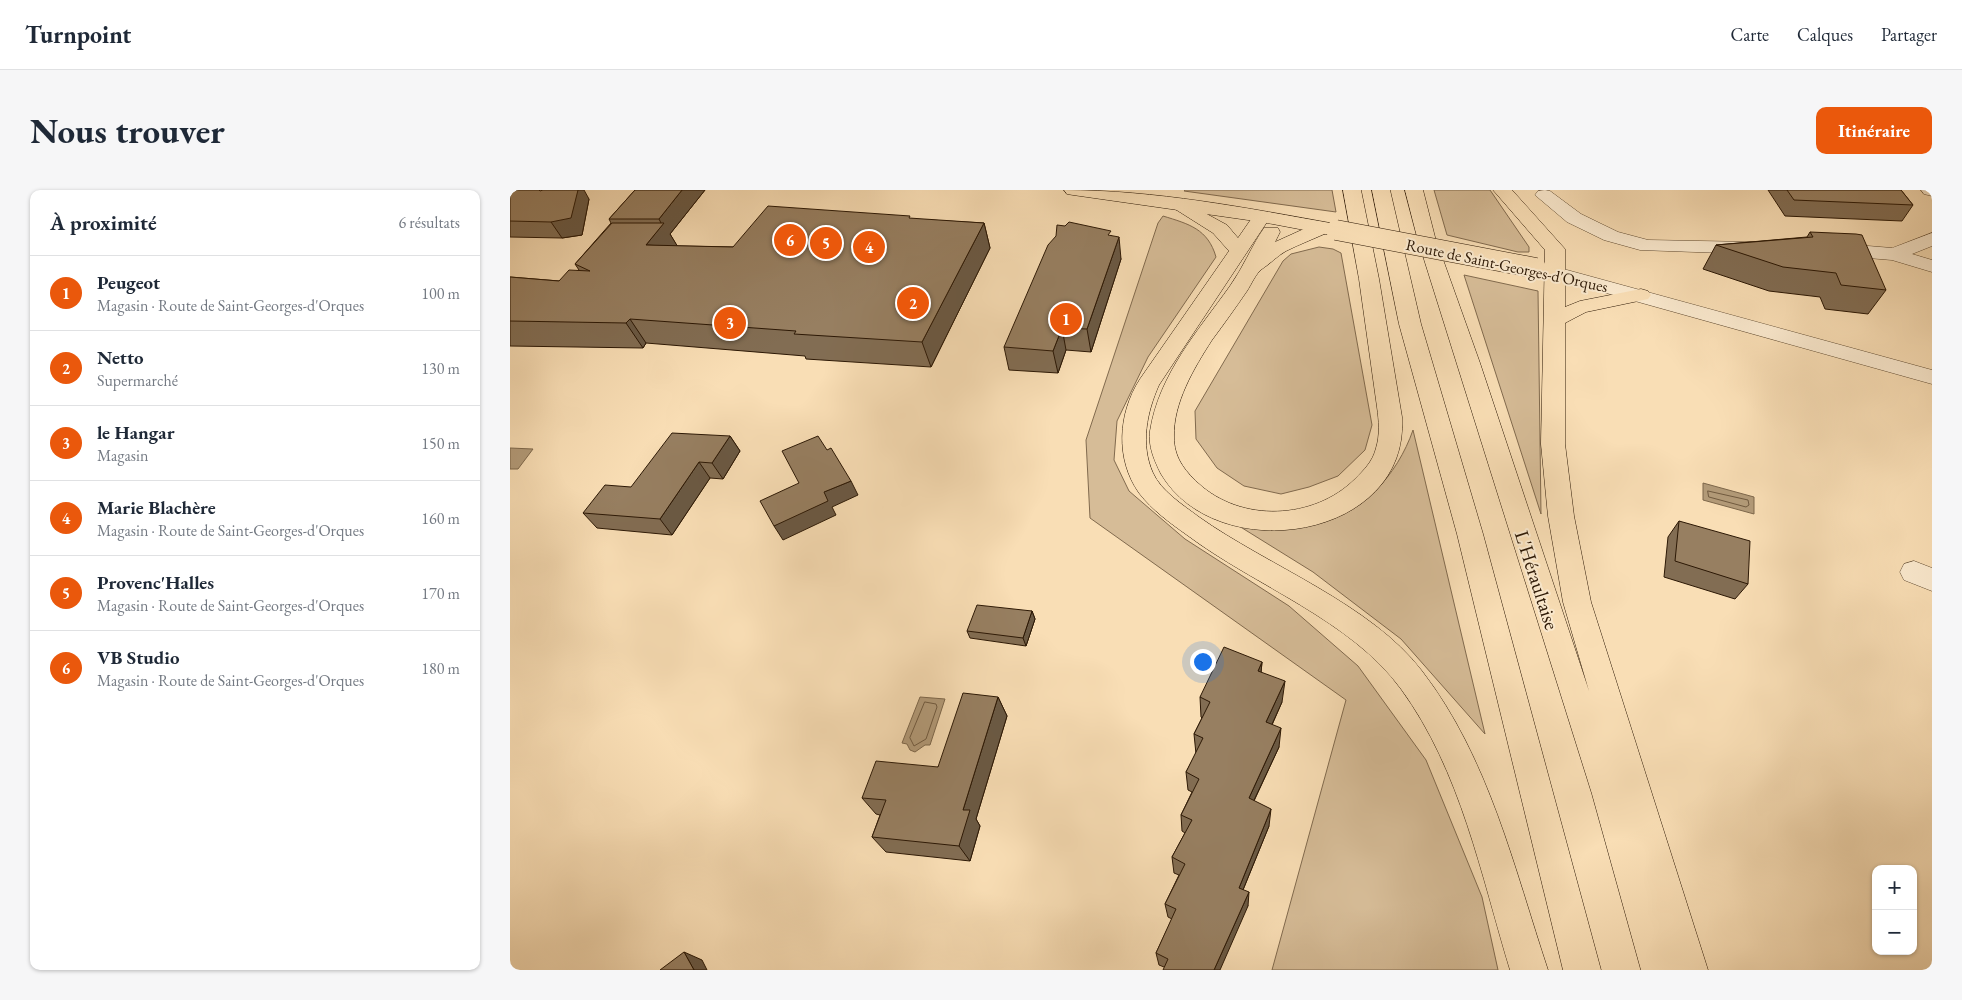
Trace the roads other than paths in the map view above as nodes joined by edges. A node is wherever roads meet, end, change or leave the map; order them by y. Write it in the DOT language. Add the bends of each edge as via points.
graph roads {
  1 [pos="1073,190"];
  2 [pos="1352,190"];
  3 [pos="1381,190"];
  4 [pos="1414,190"];
  5 [pos="1502,190"];
  6 [pos="1544,195"];
  7 [pos="1181,205"];
  8 [pos="1271,218"];
  9 [pos="1330,228"];
  10 [pos="1932,239"];
  11 [pos="1764,248"];
  12 [pos="1813,249"];
  13 [pos="1894,254"];
  14 [pos="1245,260"];
  15 [pos="1932,266"];
  16 [pos="1546,271"];
  17 [pos="1642,295"];
  18 [pos="1553,321"];
  19 [pos="1932,377"];
  20 [pos="1529,970"];
  21 [pos="1582,970"];
  22 [pos="1660,970"];
  23 [pos="1689,970"];
  1 -- 7 [label="main road, Route de Saint-Georges-d'Orques"];
  2 -- 14 [label="main road" via="1367,262 1390,416 1389,447 1377,472 1353,497 1320,514 1282,522 1231,515 1206,504 1186,489 1170,469 1163,451 1161,433 1172,393"];
  3 -- 21 [label="main road" via="1410,324 1470,534"];
  4 -- 22 [label="main road, L'Héraultaise" via="1426,237 1608,794"];
  5 -- 16 [label="main road" via="1554,249"];
  6 -- 11 [label="street" via="1574,218 1611,236 1648,246"];
  7 -- 8 [label="main road, Route de Saint-Georges-d'Orques"];
  7 -- 14 [label="main road" via="1220,229"];
  8 -- 9 [label="main road, Route de Saint-Georges-d'Orques"];
  8 -- 14 [label="main road"];
  9 -- 14 [label="main road"];
  9 -- 16 [label="main road, Route de Saint-Georges-d'Orques, bridge"];
  10 -- 13 [label="street"];
  12 -- 13 [label="street"];
  13 -- 15 [label="street"];
  14 -- 20 [label="main road" via="1161,364 1140,400 1133,441 1137,460 1147,484 1181,516 1229,551 1339,615 1378,644 1411,680 1450,740 1476,804"];
  16 -- 17 [label="street, Route de Saint-Georges-d'Orques"];
  16 -- 18 [label="main road"];
  17 -- 18 [label="main road" via="1580,307"];
  17 -- 19 [label="street, Route de Saint-Georges-d'Orques"];
  18 -- 23 [label="main road" via="1553,444 1561,516 1577,602"];
}
